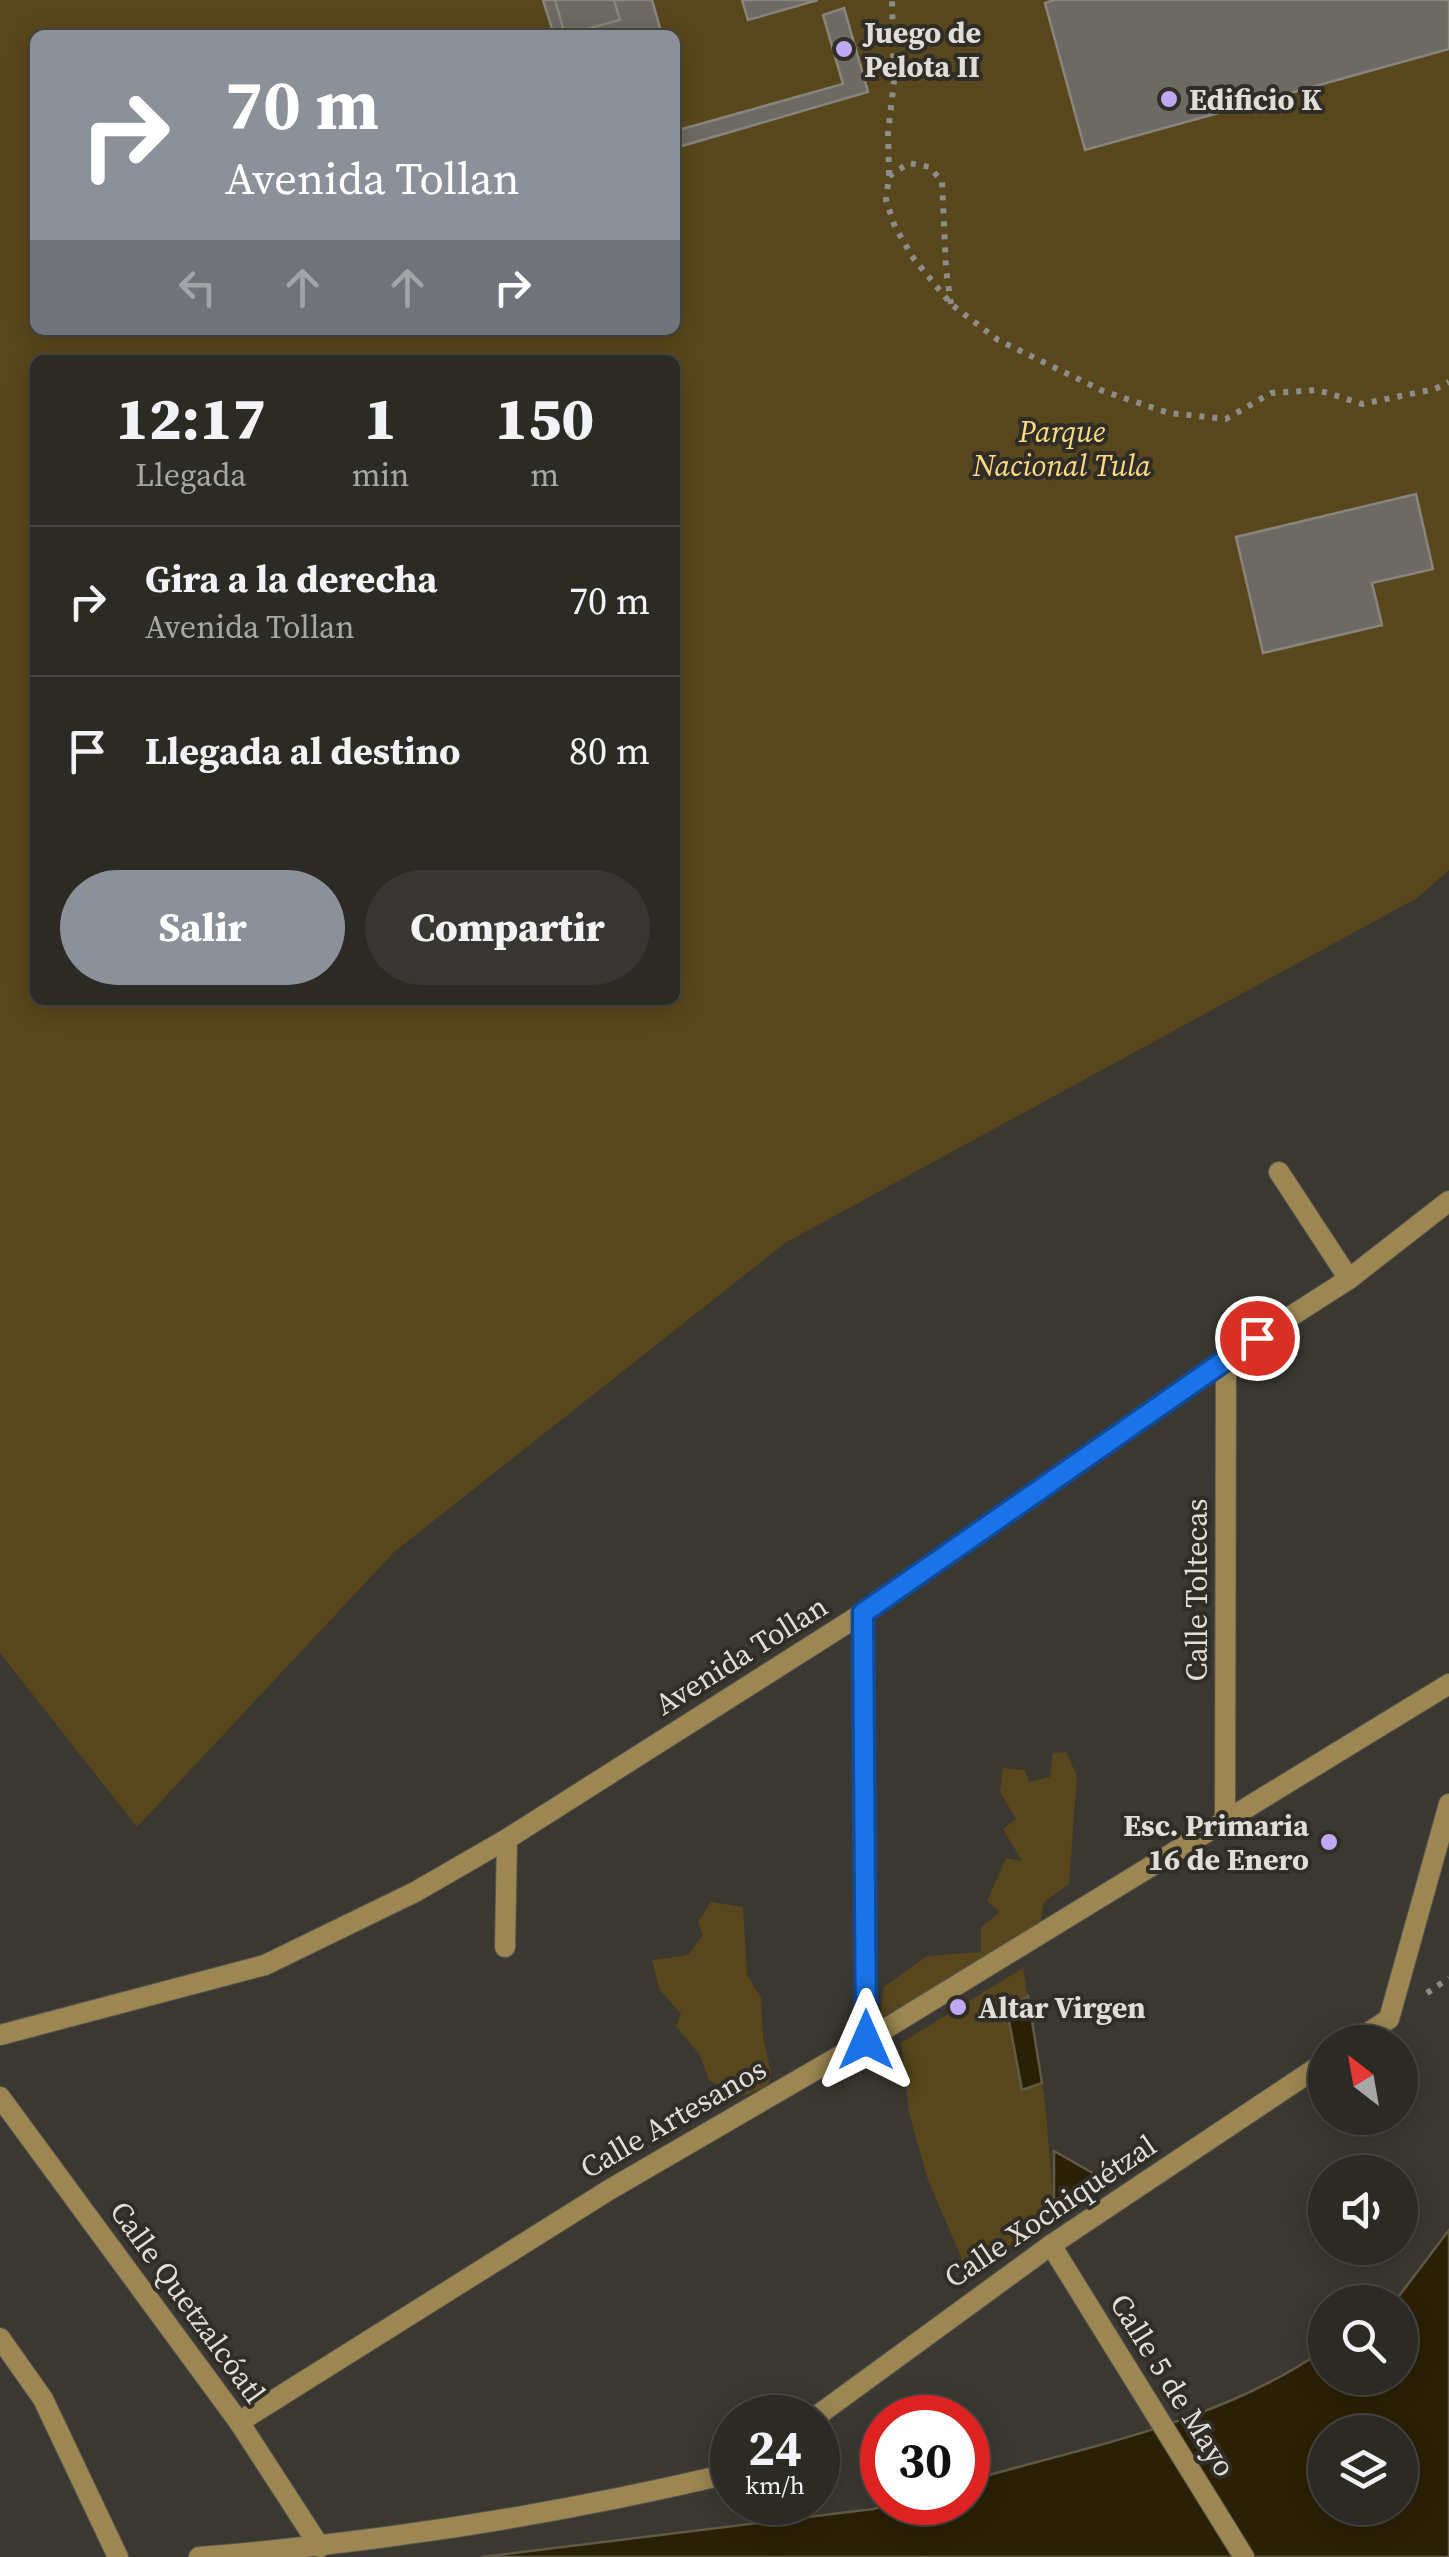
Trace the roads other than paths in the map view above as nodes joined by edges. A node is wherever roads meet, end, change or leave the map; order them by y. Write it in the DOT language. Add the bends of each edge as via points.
graph roads {
  1 [pos="1280,1172"];
  2 [pos="1449,1200"];
  3 [pos="1349,1279"];
  4 [pos="1226,1358"];
  5 [pos="863,1613"];
  6 [pos="1449,1684"];
  7 [pos="1449,1804"];
  8 [pos="1225,1822"];
  9 [pos="507,1839"];
  10 [pos="505,1948"];
  11 [pos="1380,2025"];
  12 [pos="0,2034"];
  13 [pos="866,2040"];
  14 [pos="1308,2073"];
  15 [pos="0,2097"];
  16 [pos="1051,2244"];
  17 [pos="0,2338"];
  18 [pos="840,2399"];
  19 [pos="239,2422"];
  20 [pos="710,2478"];
  21 [pos="320,2548"];
  22 [pos="118,2557"];
  23 [pos="199,2557"];
  24 [pos="1244,2557"];
  1 -- 3 [label="street"];
  2 -- 3 [label="street, Avenida Tollan"];
  3 -- 4 [label="street, Avenida Tollan"];
  4 -- 5 [label="street, Avenida Tollan"];
  4 -- 8 [label="street, Calle Toltecas"];
  5 -- 9 [label="street, Avenida Tollan"];
  5 -- 13 [label="street"];
  6 -- 8 [label="street, Calle Artesanos"];
  7 -- 11 [label="street" via="1389,2019"];
  8 -- 13 [label="street, Calle Artesanos"];
  9 -- 10 [label="street"];
  9 -- 12 [label="street, Avenida Tollan" via="265,1965"];
  13 -- 19 [label="street, Calle Artesanos" via="609,2190"];
  14 -- 16 [label="street, Calle Xochiquétzal"];
  15 -- 19 [label="street, Calle Quetzalcóatl"];
  16 -- 18 [label="street, Calle Xochiquétzal"];
  16 -- 24 [label="street, Calle 5 de Mayo"];
  17 -- 22 [label="street" via="43,2399"];
  19 -- 21 [label="street, Calle Quetzalcóatl"];
  20 -- 21 [label="street"];
  21 -- 23 [label="street"];
}
